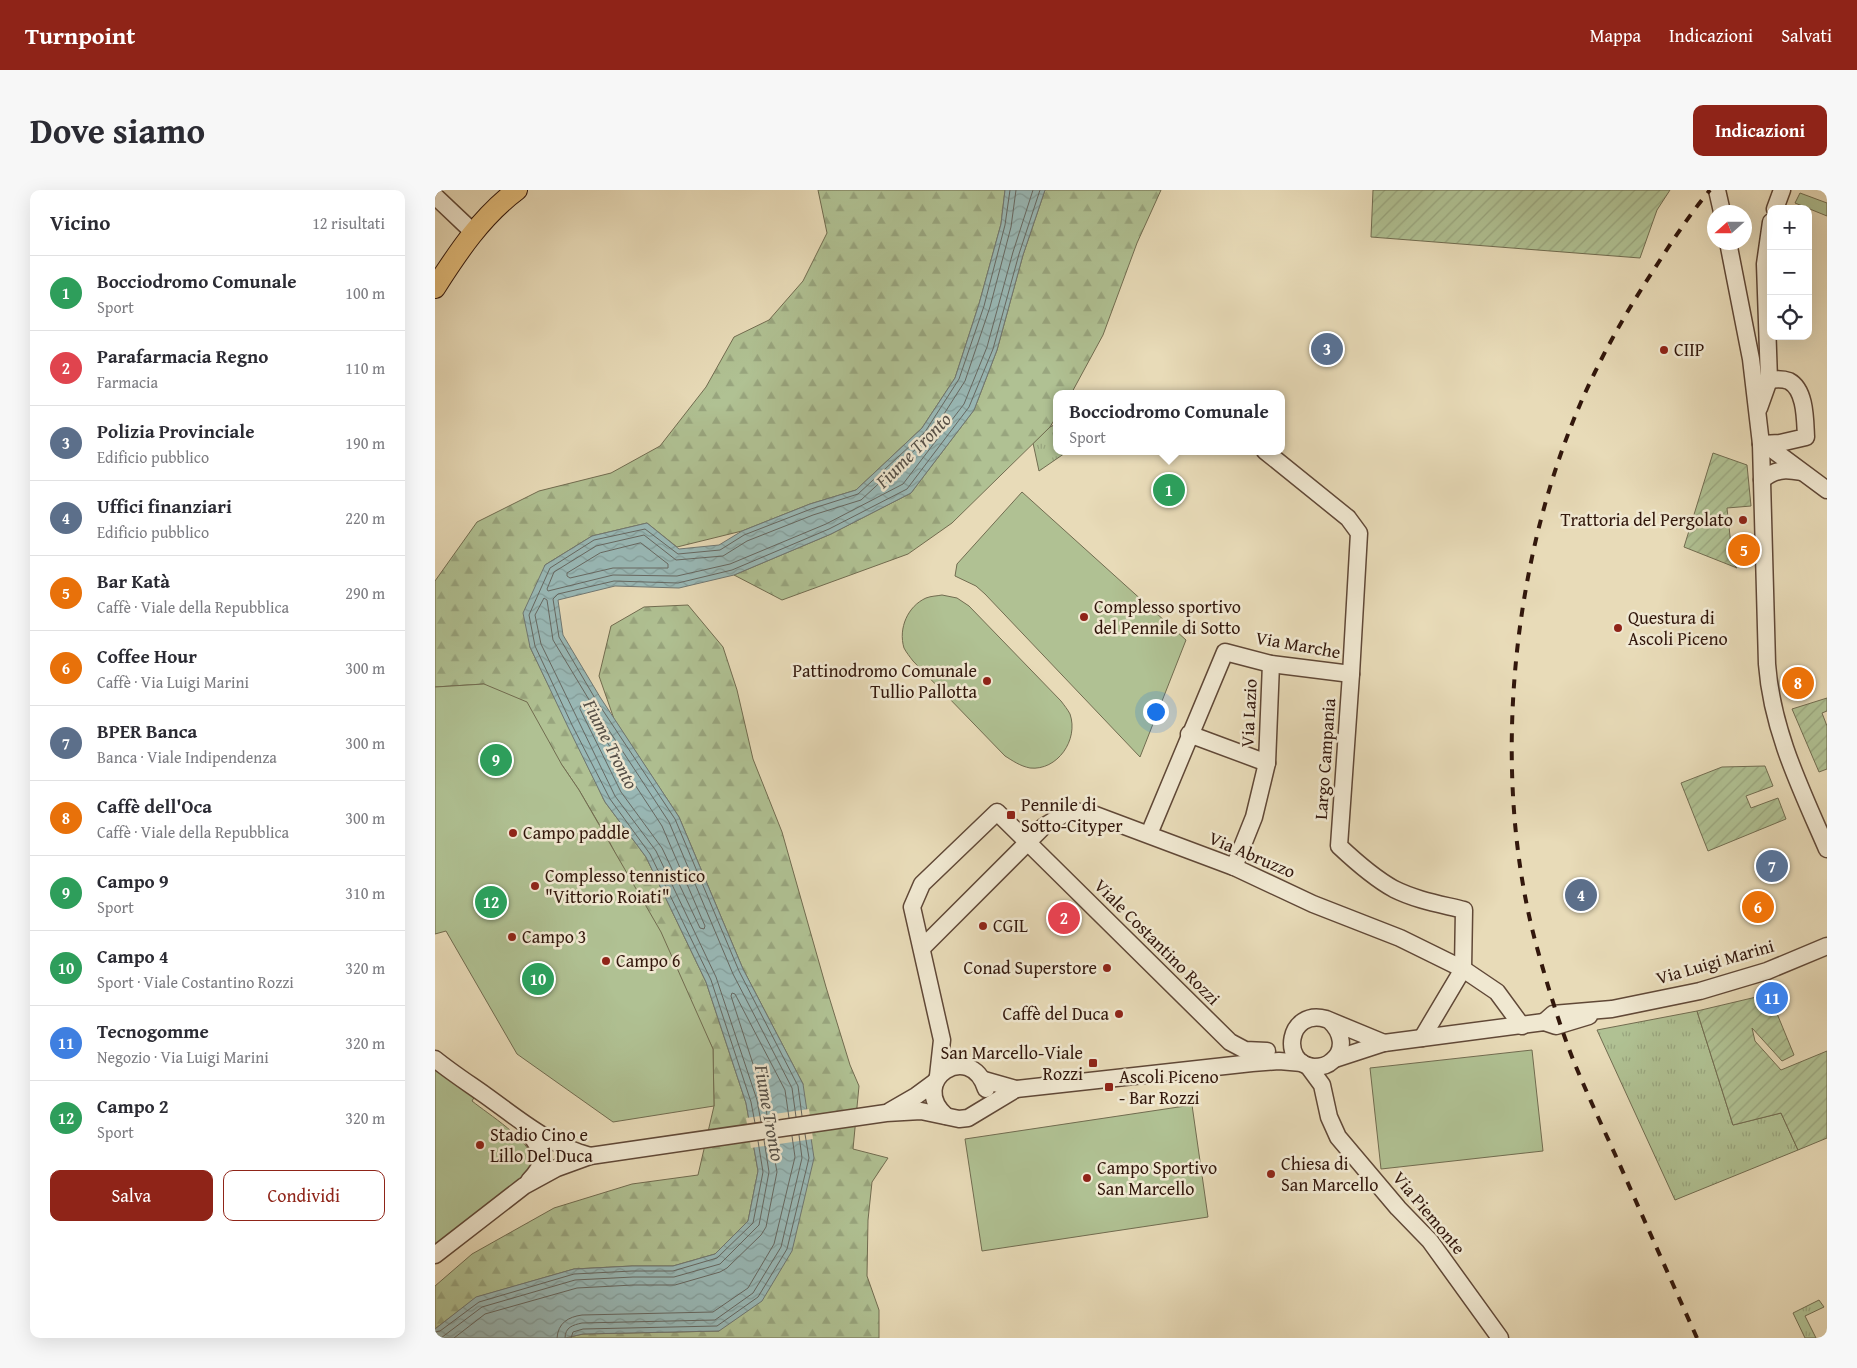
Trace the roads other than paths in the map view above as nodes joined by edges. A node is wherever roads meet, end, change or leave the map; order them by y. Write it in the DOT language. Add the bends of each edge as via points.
graph roads {
  1 [pos="517,190"];
  2 [pos="1717,190"];
  3 [pos="1782,190"];
  4 [pos="435,196"];
  5 [pos="1720,205"];
  6 [pos="1776,205"];
  7 [pos="473,232"];
  8 [pos="1730,250"];
  9 [pos="1767,250"];
  10 [pos="435,288"];
  11 [pos="1769,380"];
  12 [pos="1757,412"];
  13 [pos="1805,437"];
  14 [pos="1761,444"];
  15 [pos="1270,455"];
  16 [pos="1794,456"];
  17 [pos="1801,472"];
  18 [pos="1762,480"];
  19 [pos="1827,490"];
  20 [pos="1271,664"];
  21 [pos="1351,674"];
  22 [pos="1189,734"];
  23 [pos="1267,763"];
  24 [pos="1149,834"];
  25 [pos="1028,843"];
  26 [pos="1827,849"];
  27 [pos="1234,866"];
  28 [pos="1827,946"];
  29 [pos="922,948"];
  30 [pos="1463,969"];
  31 [pos="1330,1021"];
  32 [pos="1523,1026"];
  33 [pos="1294,1032"];
  34 [pos="1421,1038"];
  35 [pos="942,1040"];
  36 [pos="1384,1043"];
  37 [pos="1267,1051"];
  38 [pos="435,1059"];
  39 [pos="1332,1061"];
  40 [pos="1252,1062"];
  41 [pos="1305,1064"];
  42 [pos="964,1066"];
  43 [pos="937,1079"];
  44 [pos="983,1080"];
  45 [pos="1322,1085"];
  46 [pos="1016,1089"];
  47 [pos="981,1110"];
  48 [pos="885,1113"];
  49 [pos="946,1116"];
  50 [pos="523,1124"];
  51 [pos="593,1156"];
  52 [pos="525,1186"];
  53 [pos="435,1255"];
  54 [pos="1500,1338"];
  1 -- 7 [label="main road"];
  2 -- 5 [label="street"];
  3 -- 6 [label="street"];
  4 -- 7 [label="street"];
  7 -- 10 [label="main road"];
  8 -- 12 [label="street" via="1751,359"];
  9 -- 11 [label="street"];
  11 -- 12 [label="street"];
  11 -- 13 [label="street" via="1789,381 1797,389 1805,408"];
  12 -- 14 [label="street"];
  13 -- 14 [label="street"];
  13 -- 16 [label="street"];
  14 -- 17 [label="street"];
  14 -- 18 [label="street"];
  15 -- 21 [label="street, Largo Campania" via="1348,518 1359,533"];
  17 -- 18 [label="street" via="1778,470"];
  17 -- 19 [label="street"];
  18 -- 26 [label="street" via="1767,664 1771,700 1788,758"];
  20 -- 21 [label="street, Via Marche"];
  20 -- 22 [label="street, Via Marche" via="1225,652"];
  20 -- 23 [label="street, Via Lazio"];
  21 -- 30 [label="street, Largo Campania" via="1339,846 1367,871 1393,888 1418,899 1464,910"];
  22 -- 23 [label="street, Via Lazio"];
  22 -- 24 [label="street, Via Marche"];
  23 -- 27 [label="street, Via Lazio" via="1254,817"];
  24 -- 25 [label="street, Via Abruzzo" via="1090,813 1069,811 1043,827"];
  24 -- 27 [label="street, Via Abruzzo"];
  25 -- 29 [label="street, Via Abruzzo"];
  25 -- 29 [label="street, Viale Costantino Rozzi" via="997,812 922,884 912,907"];
  25 -- 37 [label="street, Viale Costantino Rozzi" via="1230,1042 1245,1050"];
  27 -- 30 [label="street, Via Abruzzo"];
  28 -- 32 [label="street, Via Luigi Marini" via="1726,984 1612,1009 1561,1025 1544,1022"];
  29 -- 35 [label="street"];
  30 -- 32 [label="street, Via Abruzzo" via="1497,992"];
  30 -- 34 [label="street"];
  31 -- 33 [label="street" via="1308,1019"];
  31 -- 36 [label="street"];
  31 -- 39 [label="street" via="1341,1039 1341,1048"];
  32 -- 34 [label="street"];
  33 -- 37 [label="street"];
  33 -- 41 [label="street" via="1294,1052"];
  34 -- 36 [label="street"];
  35 -- 42 [label="street"];
  35 -- 43 [label="street"];
  36 -- 39 [label="street"];
  37 -- 40 [label="street"];
  38 -- 50 [label="street"];
  39 -- 41 [label="street" via="1321,1067"];
  39 -- 45 [label="street, Via Piemonte"];
  40 -- 41 [label="street"];
  40 -- 46 [label="street"];
  41 -- 45 [label="street, Via Piemonte"];
  42 -- 43 [label="street" via="950,1068"];
  42 -- 44 [label="street" via="978,1073"];
  43 -- 48 [label="street" via="916,1096"];
  43 -- 49 [label="street" via="934,1100"];
  44 -- 46 [label="street"];
  44 -- 47 [label="street" via="987,1095"];
  45 -- 54 [label="street, Via Piemonte" via="1329,1117 1338,1137 1430,1241"];
  46 -- 47 [label="street"];
  47 -- 49 [label="street" via="959,1120"];
  48 -- 49 [label="street" via="921,1111"];
  48 -- 51 [label="street"];
  50 -- 51 [label="street" via="568,1150"];
  50 -- 52 [label="street" via="543,1156 541,1168"];
  51 -- 52 [label="street" via="557,1168"];
  52 -- 53 [label="street"];
}
